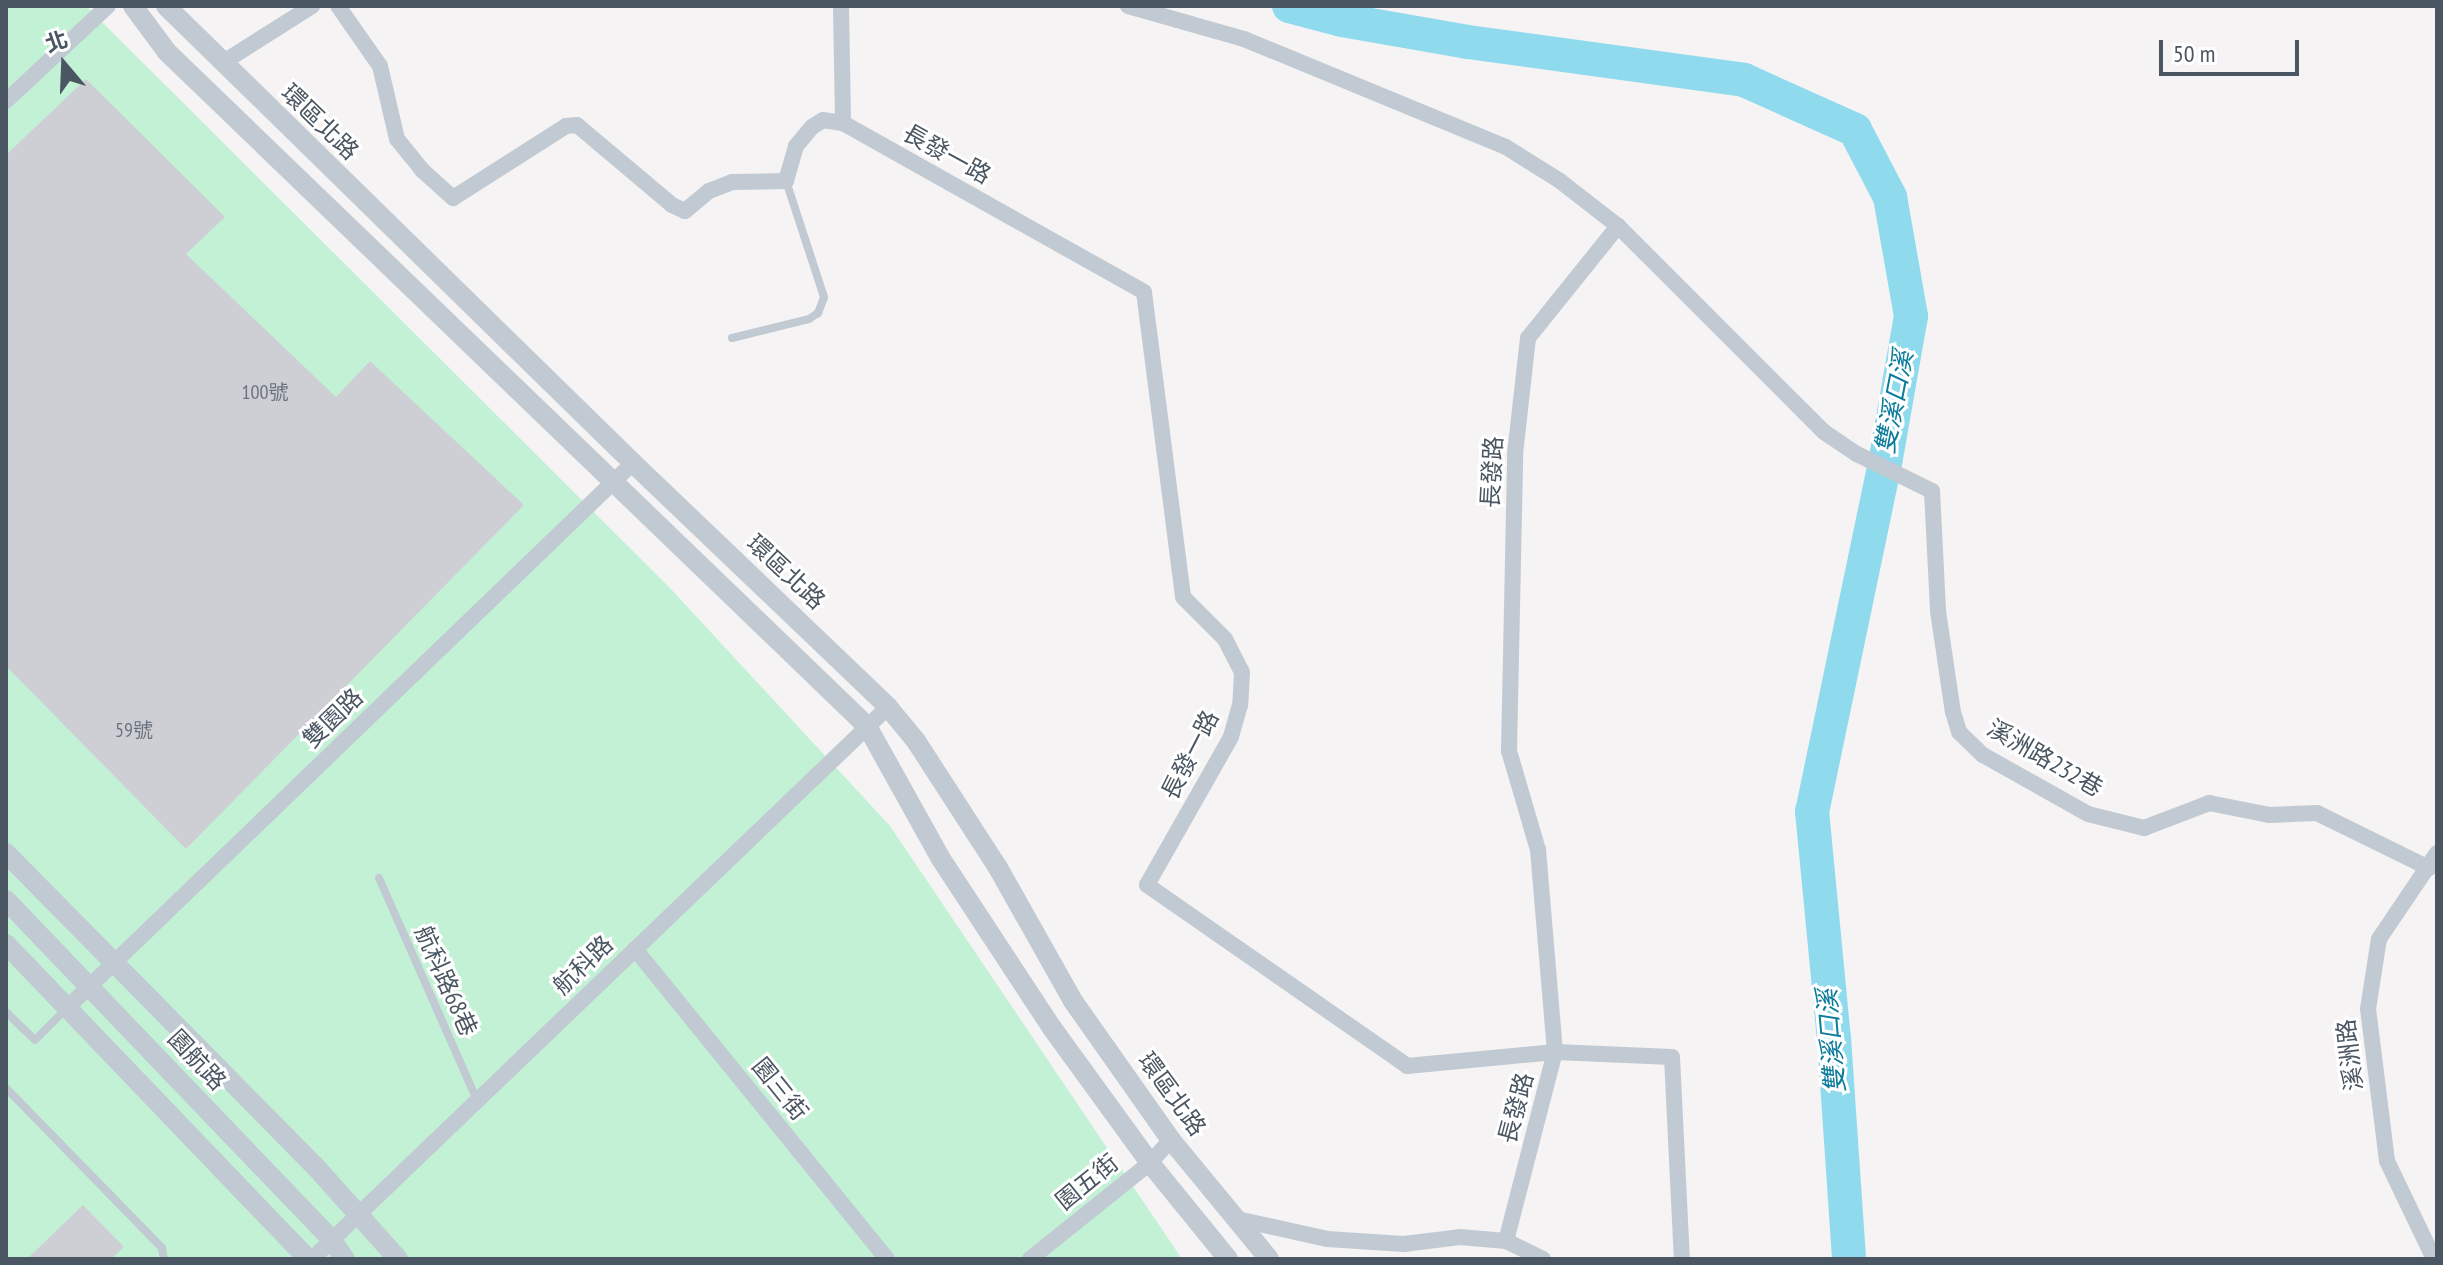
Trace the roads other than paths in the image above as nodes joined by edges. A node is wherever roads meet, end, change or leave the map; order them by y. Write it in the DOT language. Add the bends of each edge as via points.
graph roads {
  1 [pos="108,6"];
  2 [pos="133,6"];
  3 [pos="166,6"];
  4 [pos="312,6"];
  5 [pos="338,6"];
  6 [pos="841,6"];
  7 [pos="1128,6"];
  8 [pos="222,63"];
  9 [pos="6,101"];
  10 [pos="843,123"];
  11 [pos="786,181"];
  12 [pos="1618,226"];
  13 [pos="732,338"];
  14 [pos="633,463"];
  15 [pos="613,484"];
  16 [pos="888,707"];
  17 [pos="867,726"];
  18 [pos="6,853"];
  19 [pos="2437,853"];
  20 [pos="2429,868"];
  21 [pos="379,878"];
  22 [pos="6,900"];
  23 [pos="6,944"];
  24 [pos="635,949"];
  25 [pos="114,962"];
  26 [pos="90,984"];
  27 [pos="67,1008"];
  28 [pos="6,1012"];
  29 [pos="1555,1052"];
  30 [pos="6,1088"];
  31 [pos="477,1100"];
  32 [pos="1171,1140"];
  33 [pos="1150,1163"];
  34 [pos="358,1215"];
  35 [pos="1237,1219"];
  36 [pos="332,1240"];
  37 [pos="1506,1241"];
  38 [pos="164,1259"];
  39 [pos="310,1259"];
  40 [pos="345,1259"];
  41 [pos="398,1259"];
  42 [pos="887,1259"];
  43 [pos="1030,1259"];
  44 [pos="1228,1259"];
  45 [pos="1269,1259"];
  46 [pos="1543,1259"];
  47 [pos="1682,1259"];
  48 [pos="2434,1259"];
  1 -- 9 [label="street"];
  2 -- 15 [label="street" via="167,52"];
  3 -- 8 [label="street, 環區北路"];
  4 -- 8 [label="street"];
  5 -- 11 [label="street" via="380,66 397,139 453,198 566,126 577,125 685,211 709,191 732,182"];
  6 -- 10 [label="street"];
  7 -- 12 [label="street" via="1244,39 1506,147"];
  8 -- 14 [label="street, 環區北路"];
  10 -- 11 [label="street" via="823,120 812,127 796,146"];
  10 -- 29 [label="street, 長發一路" via="1144,292 1183,597 1225,639 1242,672 1231,737 1147,885 1407,1066"];
  11 -- 13 [label="lane" via="824,297 818,313 809,319"];
  12 -- 20 [label="street, 溪洲路232巷" via="1824,432 1932,491 1938,611 1953,712 1959,732 1983,755 2088,814 2144,828 2209,803 2269,815 2317,813"];
  12 -- 29 [label="street, 長發路" via="1528,338 1515,454 1509,751 1538,850"];
  14 -- 15 [label="street, 雙園路"];
  14 -- 16 [label="street, 環區北路"];
  15 -- 17 [label="street"];
  15 -- 25 [label="street, 雙園路"];
  16 -- 17 [label="street, 航科路"];
  16 -- 32 [label="street, 環區北路" via="997,866 1073,1001"];
  17 -- 24 [label="street, 航科路"];
  17 -- 33 [label="street" via="941,859 1004,957"];
  18 -- 25 [label="street"];
  19 -- 20 [label="street, 溪洲路"];
  20 -- 48 [label="street, 溪洲路" via="2379,939 2368,1009 2387,1161"];
  21 -- 31 [label="lane, 航科路68巷"];
  22 -- 26 [label="street, 園航路"];
  23 -- 27 [label="street"];
  24 -- 31 [label="street, 航科路"];
  24 -- 42 [label="street, 園三街"];
  25 -- 26 [label="street, 雙園路"];
  25 -- 34 [label="street"];
  26 -- 27 [label="street, 雙園路"];
  26 -- 36 [label="street, 園航路"];
  27 -- 28 [label="lane" via="35,1040"];
  27 -- 39 [label="street"];
  29 -- 37 [label="street, 長發路"];
  29 -- 47 [label="street, 長發一路" via="1672,1057"];
  30 -- 38 [label="lane" via="162,1248"];
  31 -- 34 [label="street, 航科路"];
  32 -- 33 [label="street, 園五街"];
  32 -- 35 [label="street, 環區北路"];
  33 -- 43 [label="street, 園五街"];
  33 -- 44 [label="street"];
  34 -- 36 [label="street, 航科路"];
  34 -- 41 [label="street"];
  35 -- 37 [label="street" via="1327,1239 1404,1244 1460,1237"];
  35 -- 45 [label="street, 環區北路"];
  36 -- 39 [label="street, 航科路"];
  36 -- 40 [label="street, 園航路"];
  37 -- 46 [label="street"];
}
